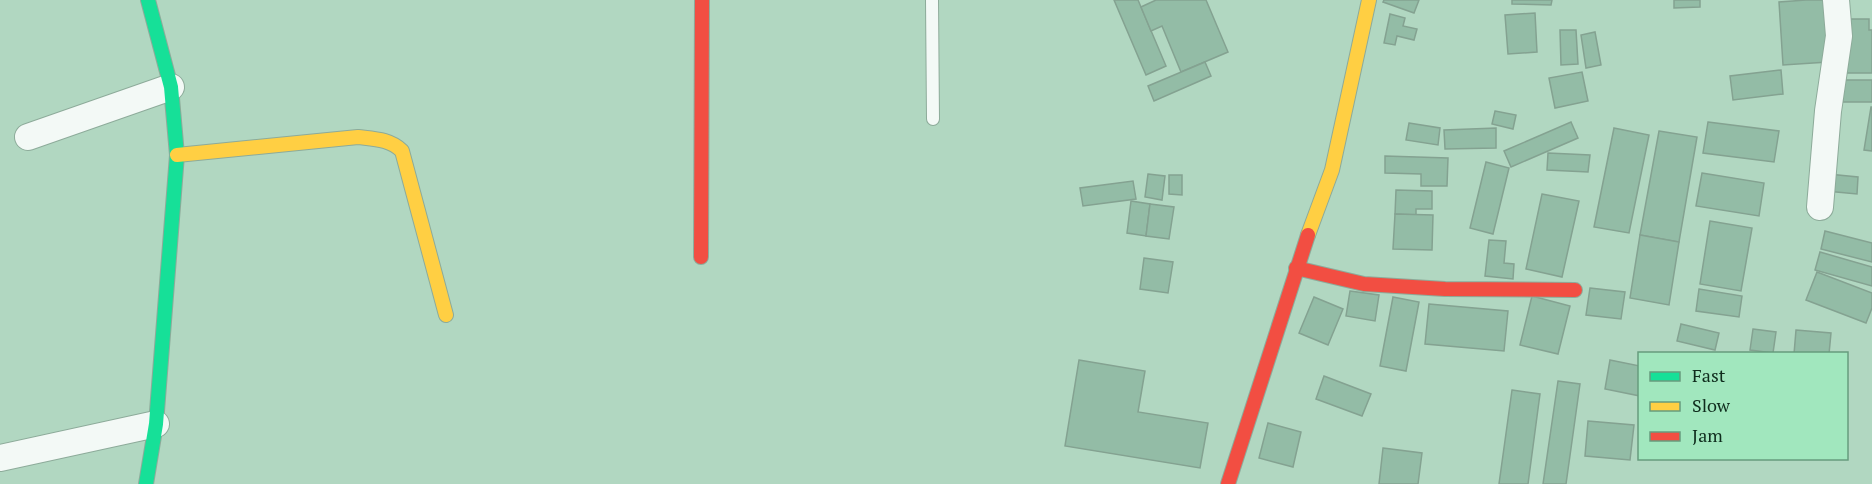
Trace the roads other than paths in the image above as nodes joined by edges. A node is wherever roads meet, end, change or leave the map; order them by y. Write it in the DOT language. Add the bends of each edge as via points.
graph roads {
  1 [pos="148,0"];
  2 [pos="702,0"];
  3 [pos="932,0"];
  4 [pos="1370,0"];
  5 [pos="1836,0"];
  6 [pos="171,87"];
  7 [pos="933,119"];
  8 [pos="28,137"];
  9 [pos="177,155"];
  10 [pos="1820,207"];
  11 [pos="701,257"];
  12 [pos="1296,268"];
  13 [pos="1575,290"];
  14 [pos="446,315"];
  15 [pos="156,424"];
  16 [pos="0,458"];
  17 [pos="146,484"];
  18 [pos="1228,484"];
  1 -- 6 [label="street"];
  2 -- 11 [label="street"];
  3 -- 7 [label="lane"];
  4 -- 12 [label="street" via="1332,170"];
  5 -- 10 [label="street" via="1839,36"];
  6 -- 8 [label="street"];
  6 -- 9 [label="street"];
  9 -- 14 [label="street" via="358,137 397,145 402,151"];
  9 -- 15 [label="street"];
  12 -- 13 [label="street" via="1364,284 1445,290"];
  12 -- 18 [label="street"];
  15 -- 16 [label="street"];
  15 -- 17 [label="street"];
}
